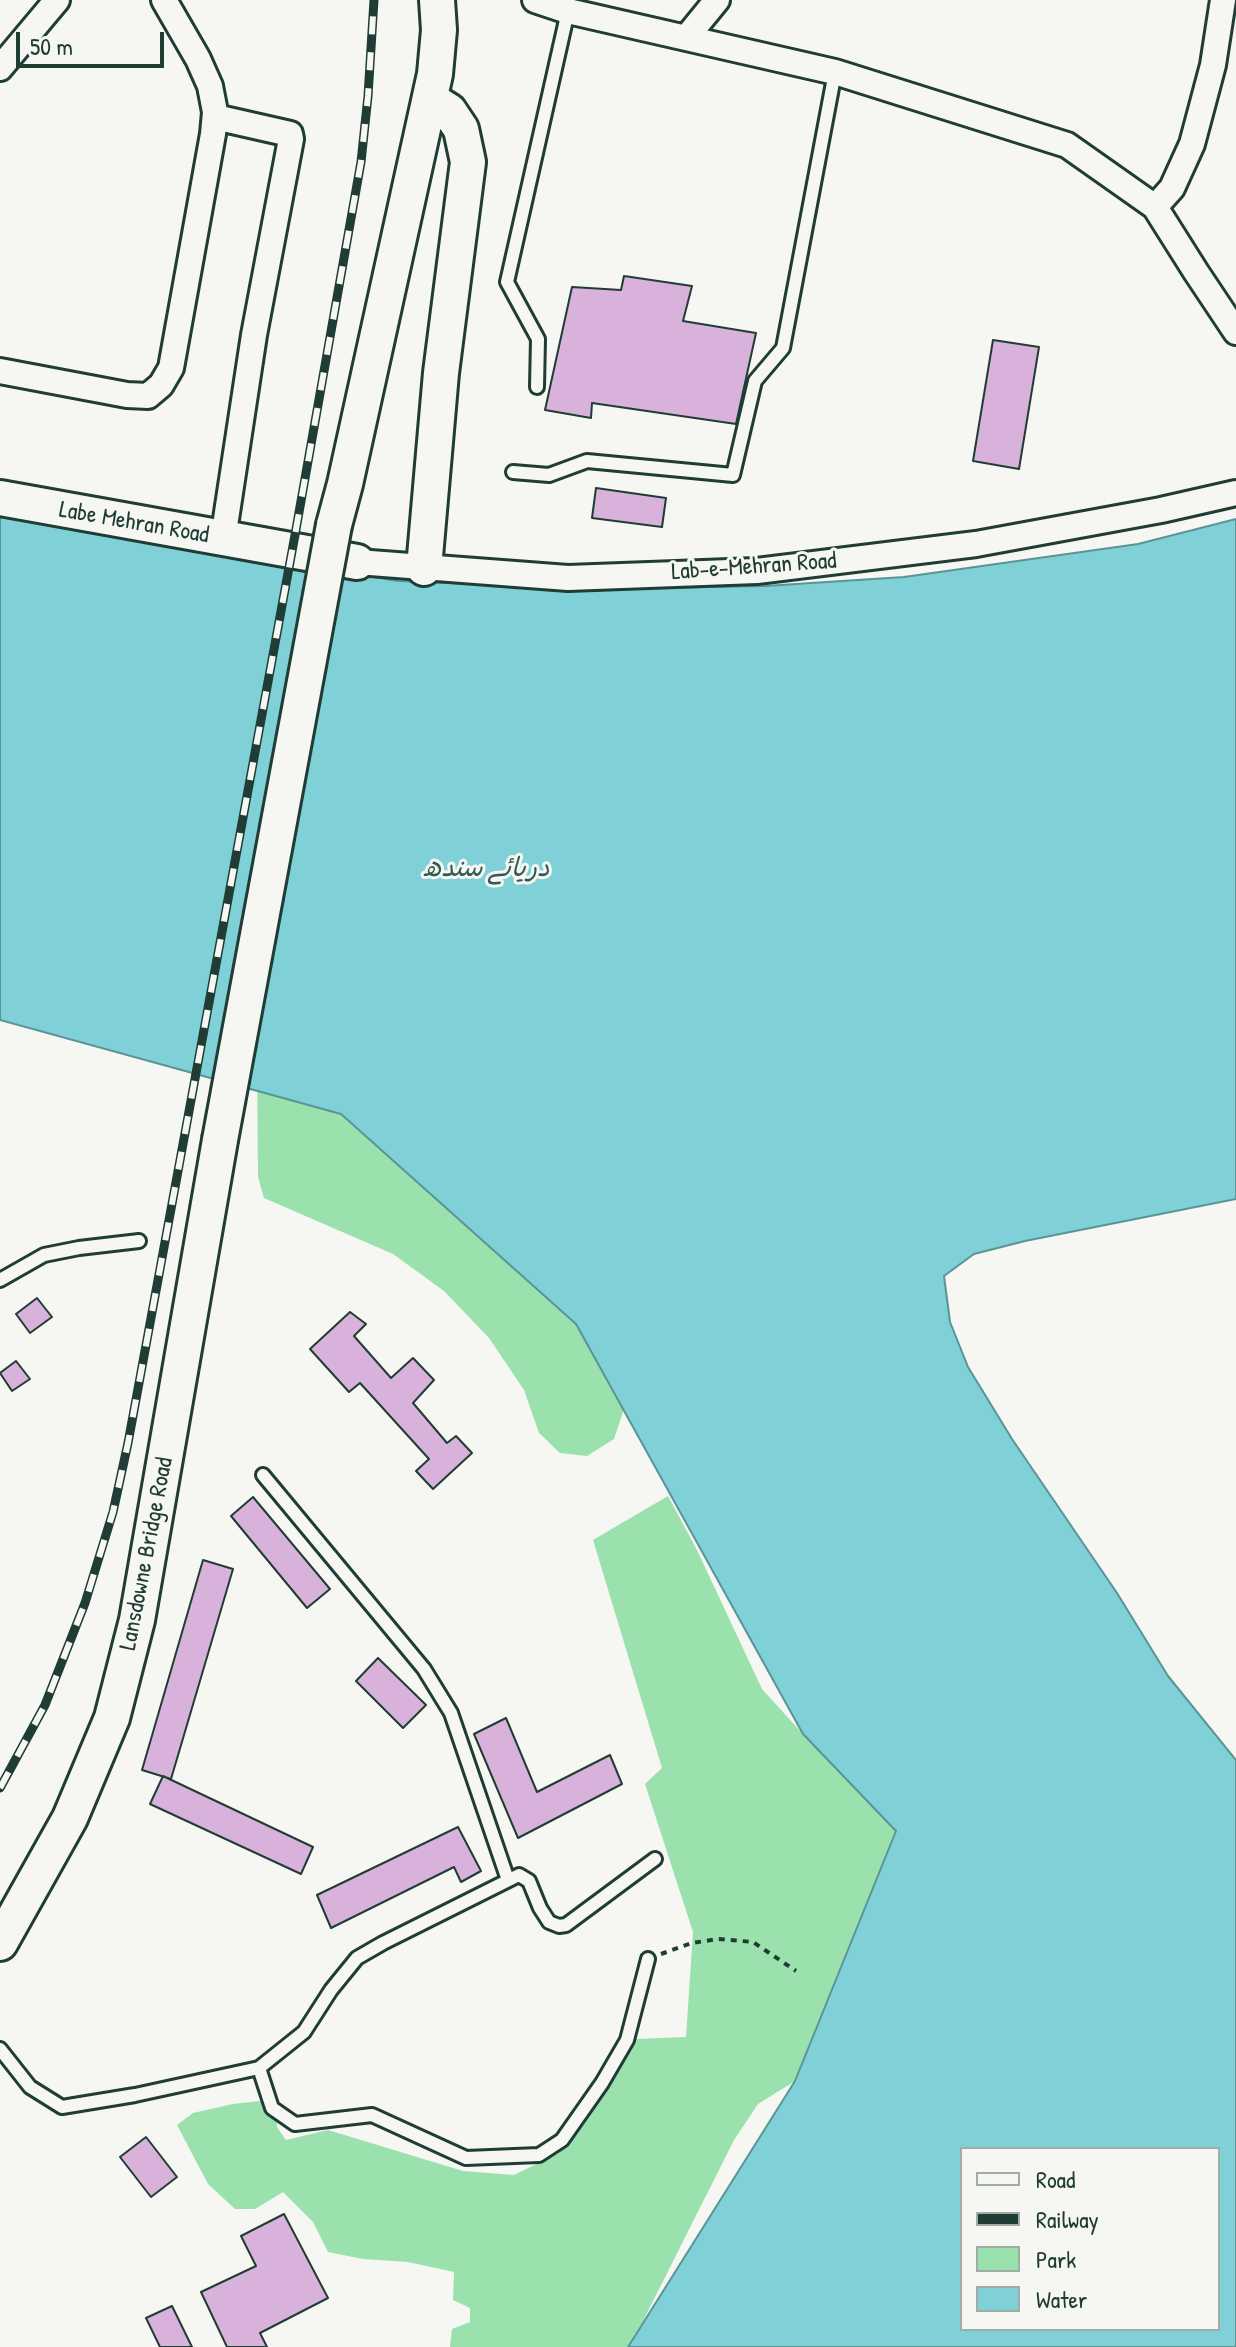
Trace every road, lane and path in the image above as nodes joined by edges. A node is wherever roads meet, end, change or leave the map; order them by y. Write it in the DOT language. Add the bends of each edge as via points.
graph roads {
  1 [pos="57,0"];
  2 [pos="164,0"];
  3 [pos="437,0"];
  4 [pos="535,0"];
  5 [pos="717,0"];
  6 [pos="1223,0"];
  7 [pos="568,11"];
  8 [pos="686,38"];
  9 [pos="0,68"];
  10 [pos="835,72"];
  11 [pos="430,99"];
  12 [pos="215,117"];
  13 [pos="1155,207"];
  14 [pos="1236,332"];
  15 [pos="0,371"];
  16 [pos="537,387"];
  17 [pos="513,472"];
  18 [pos="1236,493"];
  19 [pos="0,498"];
  20 [pos="223,539"];
  21 [pos="267,548"];
  22 [pos="357,562"];
  23 [pos="424,568"];
  24 [pos="139,1241"];
  25 [pos="0,1280"];
  26 [pos="263,1475"];
  27 [pos="655,1859"];
  28 [pos="508,1880"];
  29 [pos="0,1943"];
  30 [pos="648,1959"];
  31 [pos="796,1971"];
  32 [pos="0,2049"];
  33 [pos="259,2068"];
  1 -- 9 [label="street"];
  2 -- 12 [label="street" via="210,86"];
  3 -- 11 [label="main road, Lansdowne Bridge Road" via="439,30"];
  4 -- 7 [label="street"];
  5 -- 8 [label="street"];
  6 -- 13 [label="street" via="1192,144 1172,188"];
  7 -- 8 [label="street"];
  7 -- 16 [label="lane" via="507,282 538,339"];
  8 -- 10 [label="street"];
  10 -- 13 [label="street" via="1067,145"];
  10 -- 17 [label="lane" via="783,348 755,381 733,475 587,461 549,475"];
  11 -- 23 [label="main road" via="449,111 461,129 468,162 441,373"];
  11 -- 29 [label="main road, Lansdowne Bridge Road, bridge" via="334,525 137,1620 112,1718 70,1818"];
  12 -- 15 [label="street" via="171,368 161,385 148,396 127,395"];
  12 -- 20 [label="street" via="290,134 291,139"];
  13 -- 14 [label="street"];
  18 -- 23 [label="street, Lab-e-Mehran Road" via="976,544 757,571 568,578"];
  19 -- 20 [label="main road, Labe Mehran Road"];
  20 -- 21 [label="main road, Labe Mehran Road"];
  21 -- 22 [label="main road, Lab-e-Mehran Road"];
  22 -- 23 [label="street, Lab-e-Mehran Road"];
  24 -- 25 [label="lane" via="44,1255"];
  26 -- 28 [label="lane" via="424,1669 451,1713"];
  27 -- 28 [label="lane" via="559,1926 549,1922 529,1881 519,1875"];
  28 -- 33 [label="lane" via="357,1958 304,2032"];
  30 -- 31 [label="path" via="718,1939 753,1942"];
  30 -- 33 [label="lane" via="627,2040 562,2140 539,2155 466,2158 372,2115 295,2124 272,2108"];
  32 -- 33 [label="lane" via="30,2087 62,2107"];
}
